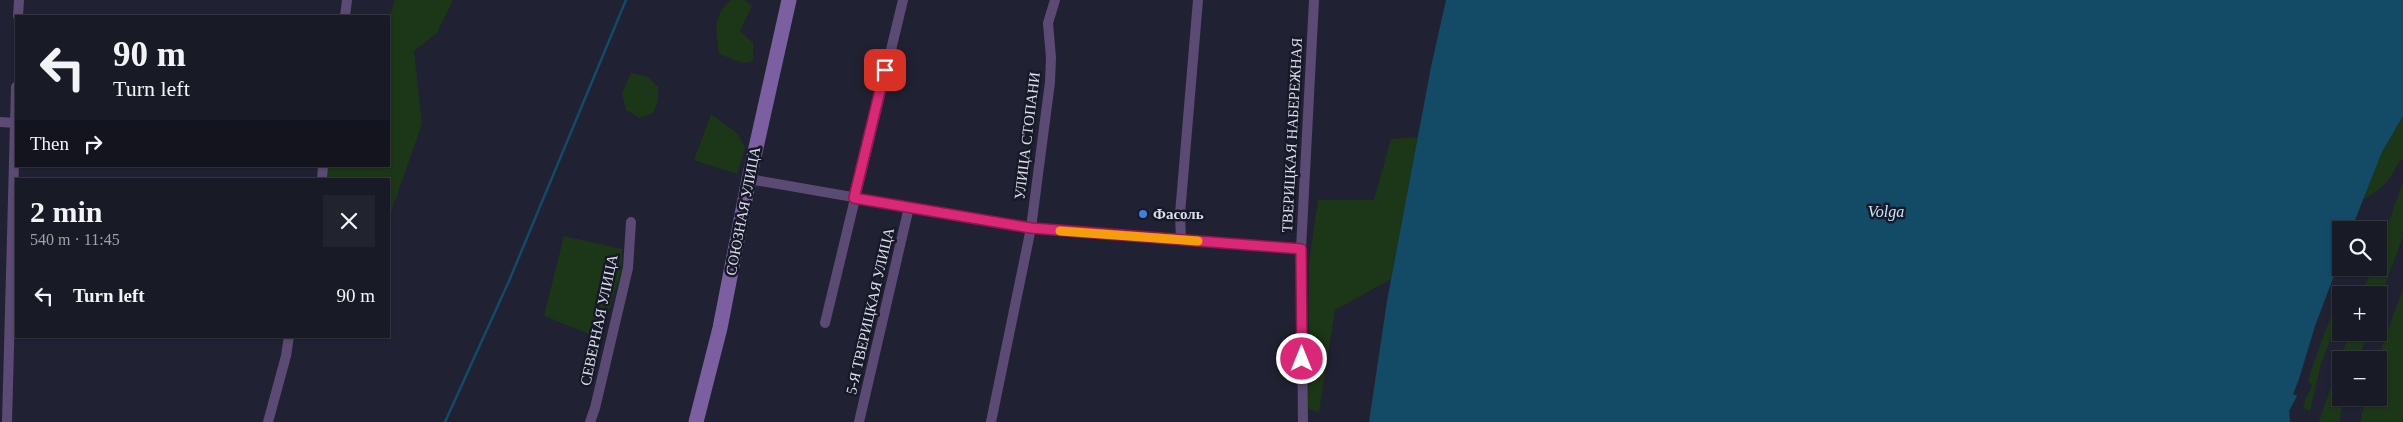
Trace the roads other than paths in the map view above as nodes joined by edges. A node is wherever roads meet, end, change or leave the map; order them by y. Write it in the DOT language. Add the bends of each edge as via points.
graph roads {
  1 [pos="19,0"];
  2 [pos="347,0"];
  3 [pos="789,0"];
  4 [pos="903,0"];
  5 [pos="1055,0"];
  6 [pos="1198,0"];
  7 [pos="1314,0"];
  8 [pos="18,15"];
  9 [pos="345,15"];
  10 [pos="0,122"];
  11 [pos="15,123"];
  12 [pos="749,179"];
  13 [pos="15,198"];
  14 [pos="854,198"];
  15 [pos="909,207"];
  16 [pos="631,222"];
  17 [pos="1031,228"];
  18 [pos="1181,240"];
  19 [pos="1301,249"];
  20 [pos="0,272"];
  21 [pos="14,273"];
  22 [pos="825,323"];
  23 [pos="289,338"];
  24 [pos="7,422"];
  25 [pos="268,422"];
  26 [pos="590,422"];
  27 [pos="696,422"];
  28 [pos="859,422"];
  29 [pos="991,422"];
  30 [pos="1302,422"];
  1 -- 8 [label="street"];
  2 -- 9 [label="street"];
  3 -- 12 [label="street, СОЮЗНАЯ УЛИЦА"];
  4 -- 14 [label="street"];
  5 -- 17 [label="street, УЛИЦА СТОПАНИ" via="1048,23 1050,82"];
  6 -- 18 [label="street" via="1180,214"];
  7 -- 19 [label="street, ТВЕРИЦКАЯ НАБЕРЕЖНАЯ"];
  10 -- 11 [label="street"];
  12 -- 14 [label="street"];
  12 -- 27 [label="street, СОЮЗНАЯ УЛИЦА" via="720,328"];
  13 -- 21 [label="street"];
  14 -- 15 [label="street"];
  14 -- 22 [label="street"];
  15 -- 17 [label="street"];
  15 -- 28 [label="street, 5-Я ТВЕРИЦКАЯ УЛИЦА"];
  16 -- 26 [label="street, СЕВЕРНАЯ УЛИЦА" via="628,268"];
  17 -- 18 [label="street"];
  17 -- 29 [label="street, УЛИЦА СТОПАНИ"];
  18 -- 19 [label="street"];
  19 -- 30 [label="street, ТВЕРИЦКАЯ НАБЕРЕЖНАЯ"];
  20 -- 21 [label="street"];
  21 -- 24 [label="street"];
  23 -- 25 [label="street"];
}
